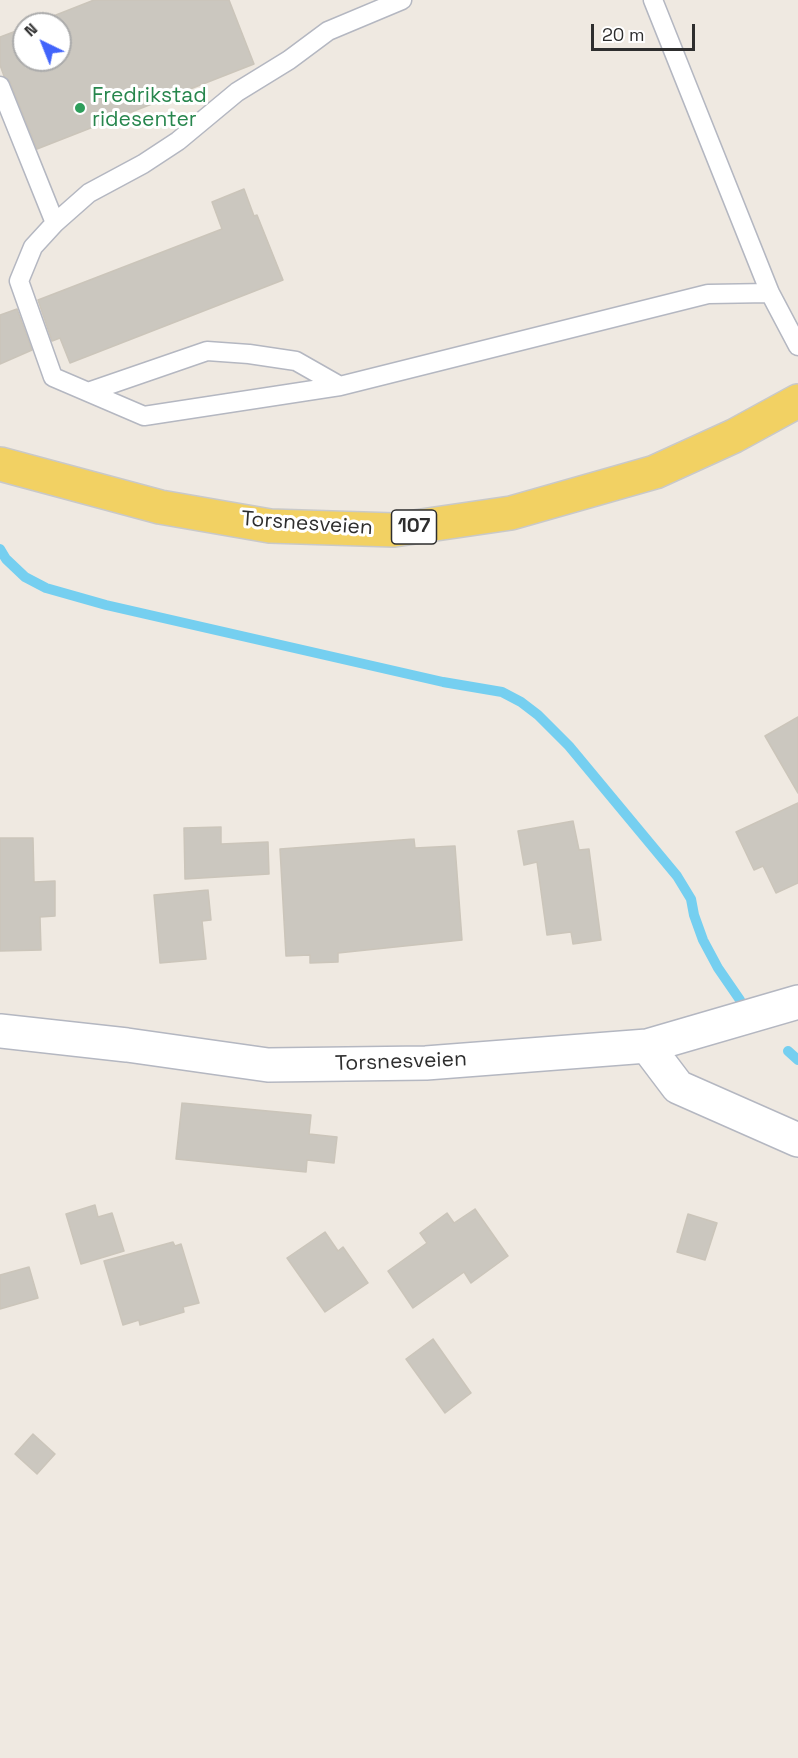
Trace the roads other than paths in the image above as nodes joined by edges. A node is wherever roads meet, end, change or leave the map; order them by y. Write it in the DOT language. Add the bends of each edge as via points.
graph roads {
  1 [pos="402,0"];
  2 [pos="653,0"];
  3 [pos="0,86"];
  4 [pos="55,223"];
  5 [pos="770,293"];
  6 [pos="798,346"];
  7 [pos="340,386"];
  8 [pos="88,392"];
  9 [pos="798,401"];
  10 [pos="7,467"];
  11 [pos="798,1002"];
  12 [pos="0,1031"];
  13 [pos="647,1046"];
  14 [pos="798,1140"];
  1 -- 4 [label="lane" via="328,31 237,92 178,141 89,193"];
  2 -- 5 [label="lane"];
  3 -- 4 [label="lane"];
  4 -- 8 [label="lane" via="33,247 19,281 53,377"];
  5 -- 6 [label="lane"];
  5 -- 7 [label="lane" via="708,294"];
  7 -- 8 [label="lane" via="144,416"];
  7 -- 8 [label="lane" via="296,361 207,351"];
  9 -- 10 [label="main road, Torsnesveien / 107" via="655,472 510,513 394,530 270,526 160,507"];
  11 -- 13 [label="street, Torsnesveien"];
  12 -- 13 [label="street, Torsnesveien" via="268,1065 426,1063"];
  13 -- 14 [label="street" via="678,1087"];
}
